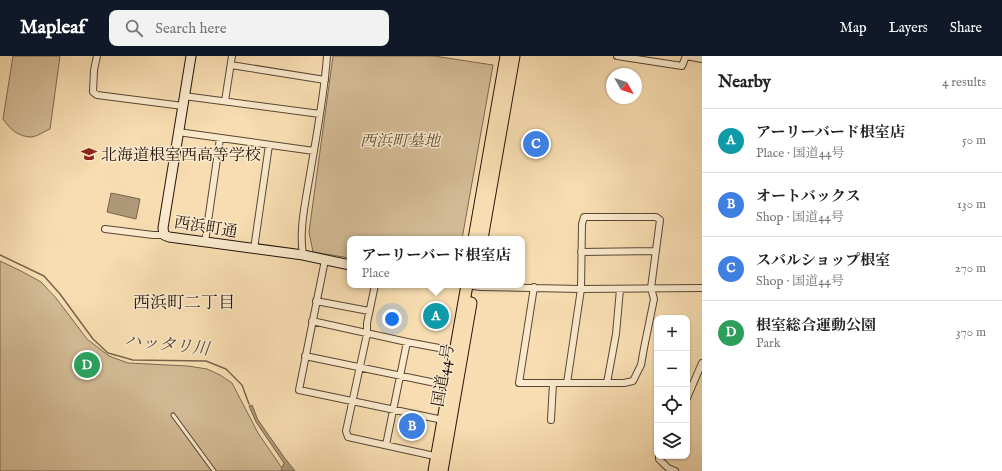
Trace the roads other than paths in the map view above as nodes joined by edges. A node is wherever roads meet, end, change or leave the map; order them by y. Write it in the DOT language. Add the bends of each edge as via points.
graph roads {
  1 [pos="97,56"];
  2 [pos="191,56"];
  3 [pos="232,56"];
  4 [pos="327,56"];
  5 [pos="506,56"];
  6 [pos="514,56"];
  7 [pos="617,56"];
  8 [pos="686,56"];
  9 [pos="702,59"];
  10 [pos="231,65"];
  11 [pos="325,80"];
  12 [pos="184,96"];
  13 [pos="225,101"];
  14 [pos="183,106"];
  15 [pos="320,114"];
  16 [pos="178,132"];
  17 [pos="220,138"];
  18 [pos="269,145"];
  19 [pos="314,151"];
  20 [pos="105,230"];
  21 [pos="164,235"];
  22 [pos="475,236"];
  23 [pos="483,236"];
  24 [pos="205,242"];
  25 [pos="254,249"];
  26 [pos="656,251"];
  27 [pos="581,252"];
  28 [pos="303,255"];
  29 [pos="325,260"];
  30 [pos="347,264"];
  31 [pos="525,287"];
  32 [pos="534,287"];
  33 [pos="374,288"];
  34 [pos="468,288"];
  35 [pos="469,288"];
  36 [pos="620,288"];
  37 [pos="651,288"];
  38 [pos="702,288"];
  39 [pos="580,289"];
  40 [pos="316,301"];
  41 [pos="370,311"];
  42 [pos="312,322"];
  43 [pos="367,334"];
  44 [pos="407,342"];
  45 [pos="455,351"];
  46 [pos="305,356"];
  47 [pos="702,363"];
  48 [pos="360,367"];
  49 [pos="401,376"];
  50 [pos="553,383"];
  51 [pos="566,383"];
  52 [pos="606,383"];
  53 [pos="453,386"];
  54 [pos="690,391"];
  55 [pos="353,401"];
  56 [pos="393,410"];
  57 [pos="173,415"];
  58 [pos="443,420"];
  59 [pos="551,420"];
  60 [pos="386,445"];
  61 [pos="441,457"];
  62 [pos="659,459"];
  63 [pos="214,471"];
  64 [pos="434,471"];
  65 [pos="442,471"];
  66 [pos="675,471"];
  1 -- 14 [label="street" via="93,92 97,95"];
  2 -- 12 [label="street, 西浜町通"];
  3 -- 10 [label="street"];
  4 -- 11 [label="street"];
  5 -- 22 [label="highway"];
  6 -- 23 [label="highway"];
  7 -- 8 [label="street" via="682,66"];
  8 -- 9 [label="street"];
  10 -- 11 [label="street"];
  10 -- 13 [label="street"];
  11 -- 15 [label="street"];
  12 -- 13 [label="street"];
  12 -- 14 [label="street, 西浜町通"];
  13 -- 15 [label="street"];
  14 -- 16 [label="street, 西浜町通"];
  15 -- 19 [label="street"];
  16 -- 17 [label="street"];
  16 -- 21 [label="street, 西浜町通"];
  17 -- 18 [label="street"];
  17 -- 24 [label="street"];
  18 -- 19 [label="street"];
  18 -- 25 [label="street"];
  19 -- 28 [label="street" via="304,207 301,245"];
  20 -- 21 [label="street"];
  21 -- 24 [label="street, 西浜町通"];
  24 -- 25 [label="street, 西浜町通"];
  25 -- 28 [label="street, 西浜町通"];
  26 -- 27 [label="street"];
  26 -- 27 [label="street" via="660,220 656,217 584,217"];
  26 -- 37 [label="street"];
  27 -- 39 [label="street"];
  28 -- 29 [label="street, 西浜町通"];
  29 -- 30 [label="street, 西浜町通"];
  29 -- 40 [label="street"];
  31 -- 32 [label="street"];
  32 -- 39 [label="street"];
  32 -- 50 [label="street" via="519,383"];
  33 -- 41 [label="street"];
  34 -- 45 [label="highway, 国道44号"];
  35 -- 53 [label="highway, 国道44号"];
  36 -- 37 [label="street"];
  36 -- 39 [label="street"];
  36 -- 52 [label="street" via="616,334"];
  37 -- 38 [label="street"];
  37 -- 52 [label="street" via="654,299 641,365 633,381"];
  39 -- 51 [label="street"];
  40 -- 41 [label="street"];
  40 -- 42 [label="street"];
  41 -- 43 [label="street"];
  42 -- 43 [label="street"];
  42 -- 46 [label="street"];
  43 -- 44 [label="street"];
  43 -- 48 [label="street"];
  44 -- 45 [label="street"];
  44 -- 49 [label="street"];
  45 -- 53 [label="highway, 国道44号"];
  46 -- 48 [label="street"];
  46 -- 55 [label="street" via="299,390"];
  47 -- 54 [label="street"];
  48 -- 49 [label="street"];
  48 -- 55 [label="street"];
  49 -- 53 [label="street"];
  49 -- 56 [label="street"];
  50 -- 51 [label="street"];
  50 -- 59 [label="street"];
  51 -- 52 [label="street"];
  53 -- 58 [label="highway, 国道44号"];
  53 -- 61 [label="highway, 国道44号"];
  55 -- 56 [label="street"];
  55 -- 60 [label="street" via="346,432 348,437"];
  56 -- 58 [label="street"];
  56 -- 60 [label="street"];
  57 -- 63 [label="lane"];
  58 -- 61 [label="highway, 国道44号"];
  60 -- 61 [label="street"];
  61 -- 64 [label="highway, 国道44号"];
  61 -- 65 [label="highway, 国道44号"];
  62 -- 66 [label="street"];
}
